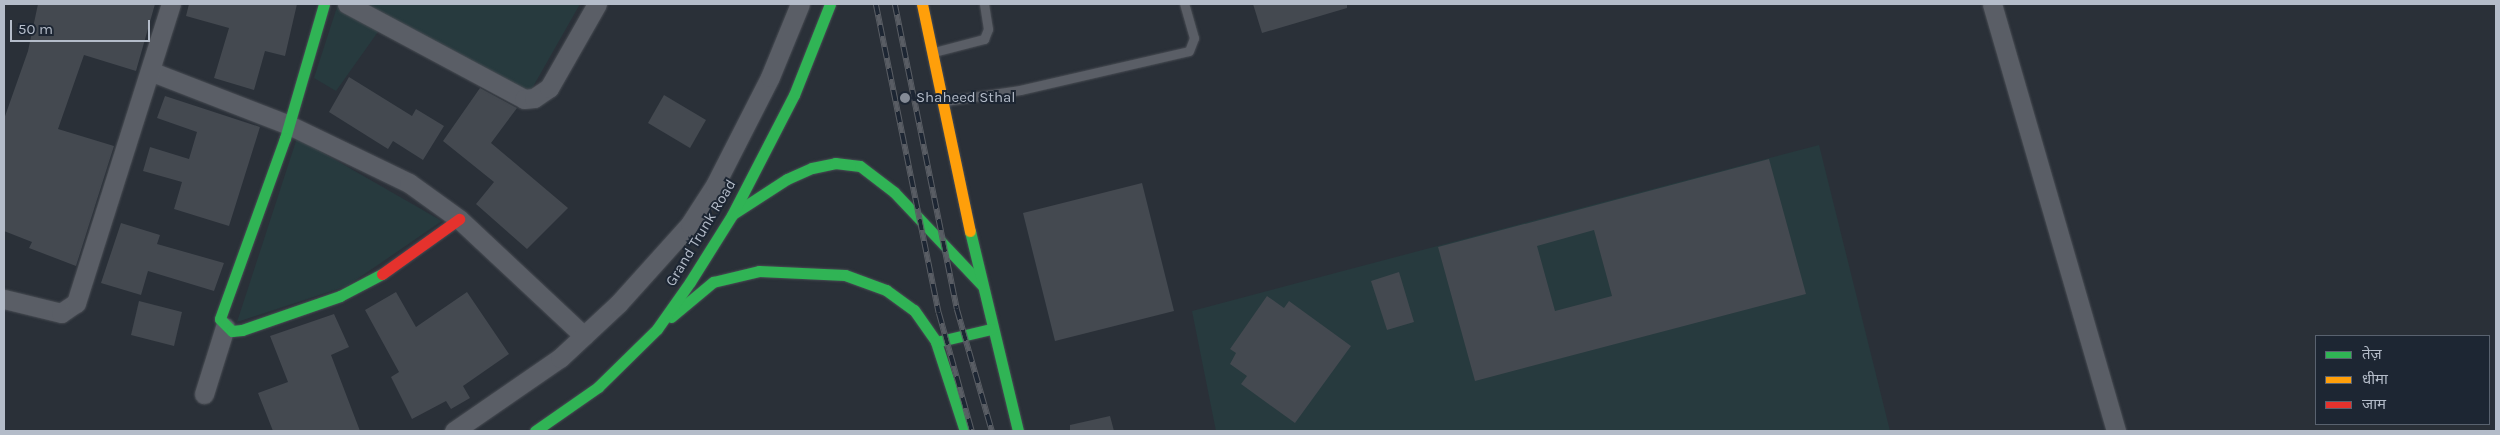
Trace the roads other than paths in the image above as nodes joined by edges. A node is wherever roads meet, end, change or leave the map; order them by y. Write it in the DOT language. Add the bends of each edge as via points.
graph roads {
  1 [pos="171,4"];
  2 [pos="324,4"];
  3 [pos="347,4"];
  4 [pos="597,4"];
  5 [pos="800,4"];
  6 [pos="830,4"];
  7 [pos="922,4"];
  8 [pos="984,4"];
  9 [pos="1184,4"];
  10 [pos="1992,4"];
  11 [pos="932,53"];
  12 [pos="150,71"];
  13 [pos="941,102"];
  14 [pos="288,125"];
  15 [pos="732,215"];
  16 [pos="459,219"];
  17 [pos="982,286"];
  18 [pos="4,299"];
  19 [pos="225,327"];
  20 [pos="657,329"];
  21 [pos="991,329"];
  22 [pos="584,336"];
  23 [pos="936,342"];
  24 [pos="204,394"];
  25 [pos="454,431"];
  26 [pos="536,431"];
  27 [pos="965,431"];
  28 [pos="1018,431"];
  29 [pos="2116,431"];
  1 -- 12 [label="street"];
  2 -- 14 [label="main road"];
  3 -- 4 [label="street" via="524,99 534,98 548,88"];
  5 -- 22 [label="street" via="770,77 715,185 666,251"];
  6 -- 15 [label="main road, Grand Trunk Road" via="794,95"];
  7 -- 11 [label="main road"];
  8 -- 11 [label="lane" via="988,30 984,39"];
  9 -- 13 [label="lane" via="1194,38 1188,50 1020,90"];
  10 -- 29 [label="street"];
  11 -- 13 [label="main road"];
  12 -- 14 [label="street"];
  12 -- 18 [label="street" via="76,303 61,313"];
  13 -- 17 [label="main road"];
  14 -- 16 [label="street" via="409,183"];
  14 -- 19 [label="main road" via="246,249 220,312"];
  15 -- 17 [label="main road" via="812,168 835,163 860,166 894,192"];
  15 -- 20 [label="main road, Grand Trunk Road"];
  16 -- 19 [label="main road" via="397,266 340,296 242,330"];
  16 -- 22 [label="street"];
  17 -- 21 [label="main road"];
  19 -- 24 [label="street"];
  20 -- 23 [label="main road" via="713,282 738,274 782,270 845,275 886,290 914,310"];
  20 -- 26 [label="main road, Grand Trunk Road" via="598,387"];
  21 -- 23 [label="main road"];
  21 -- 28 [label="main road"];
  22 -- 25 [label="street" via="526,383"];
  23 -- 27 [label="main road"];
}
